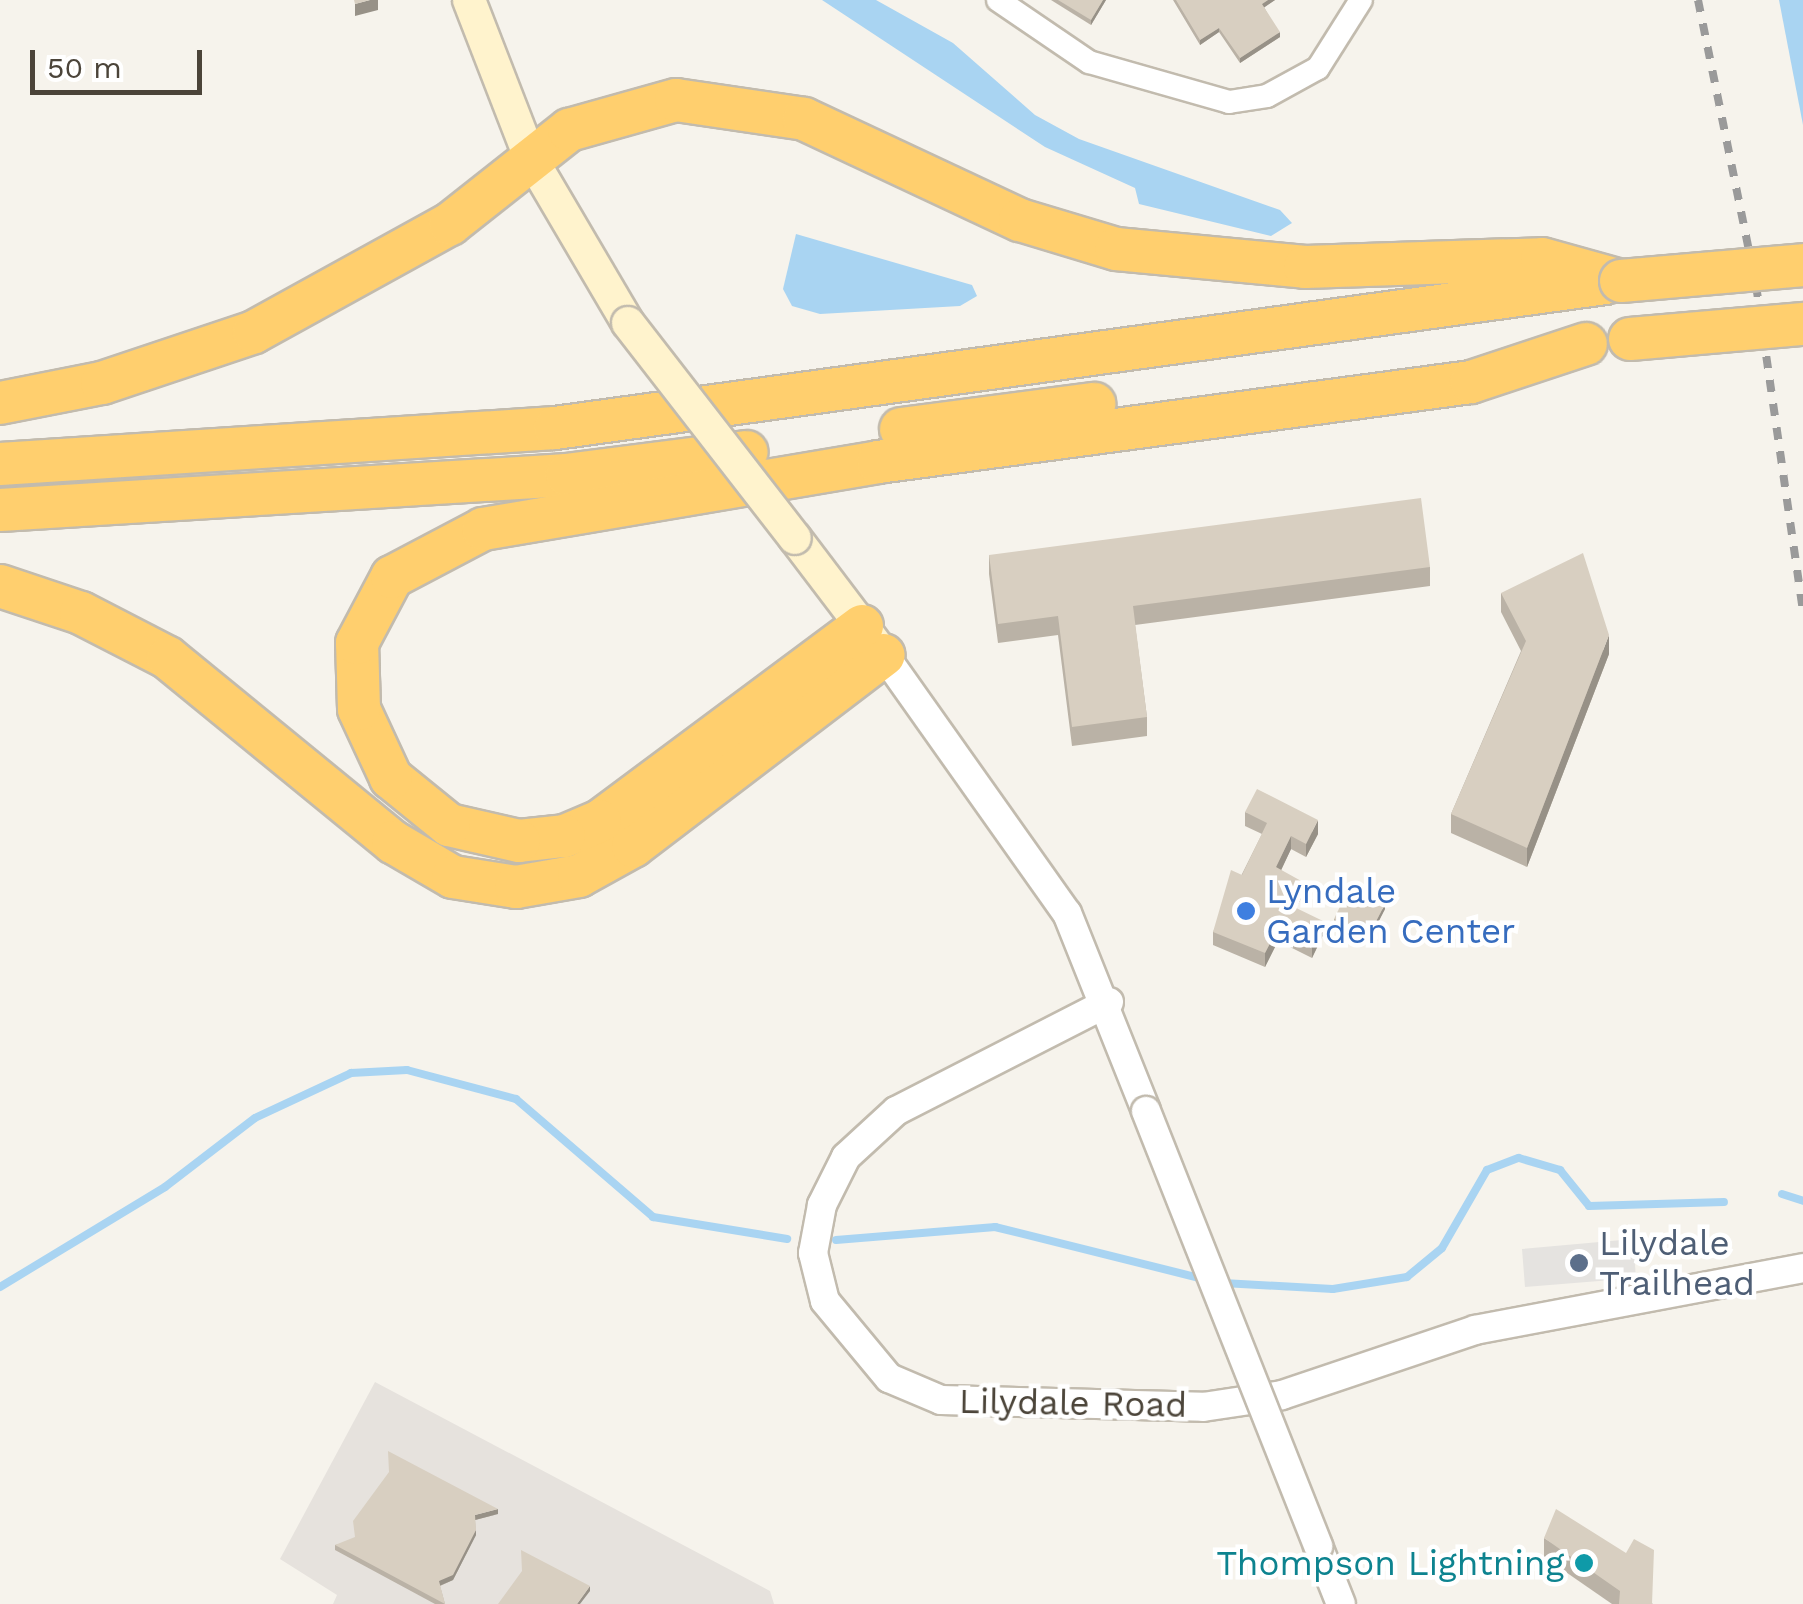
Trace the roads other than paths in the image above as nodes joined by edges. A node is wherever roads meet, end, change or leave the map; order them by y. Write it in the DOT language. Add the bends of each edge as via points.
graph roads {
  1 [pos="470,0"];
  2 [pos="998,0"];
  3 [pos="1361,0"];
  4 [pos="528,155"];
  5 [pos="1803,266"];
  6 [pos="1621,281"];
  7 [pos="1803,324"];
  8 [pos="1586,344"];
  9 [pos="0,402"];
  10 [pos="0,464"];
  11 [pos="0,510"];
  12 [pos="0,586"];
  13 [pos="873,641"];
  14 [pos="1108,1002"];
  15 [pos="1803,1268"];
  16 [pos="1341,1604"];
  1 -- 4 [label="main road"];
  2 -- 3 [label="street" via="1088,62 1229,102 1267,96 1318,68"];
  4 -- 6 [label="highway" via="630,110 726,102 804,119 1020,220 1116,248 1306,267 1542,259"];
  4 -- 9 [label="highway" via="450,224 254,332 102,383"];
  4 -- 13 [label="main road, bridge" via="628,322"];
  5 -- 6 [label="highway, bridge"];
  6 -- 10 [label="highway" via="555,428"];
  7 -- 8 [label="highway, bridge"];
  8 -- 11 [label="highway" via="566,474"];
  8 -- 13 [label="highway" via="1471,382 878,462 483,528 424,554 372,606 357,644 359,709 391,778 449,825 518,841 564,836 600,821"];
  12 -- 13 [label="highway" via="168,658 393,842 453,877 516,888 579,876 633,846"];
  13 -- 14 [label="street" via="1009,822"];
  14 -- 15 [label="street, Lilydale Road" via="896,1111 846,1157 822,1205 813,1253 824,1301 890,1378 941,1400 1202,1406 1282,1394 1474,1330"];
  14 -- 16 [label="street, bridge"];
}
